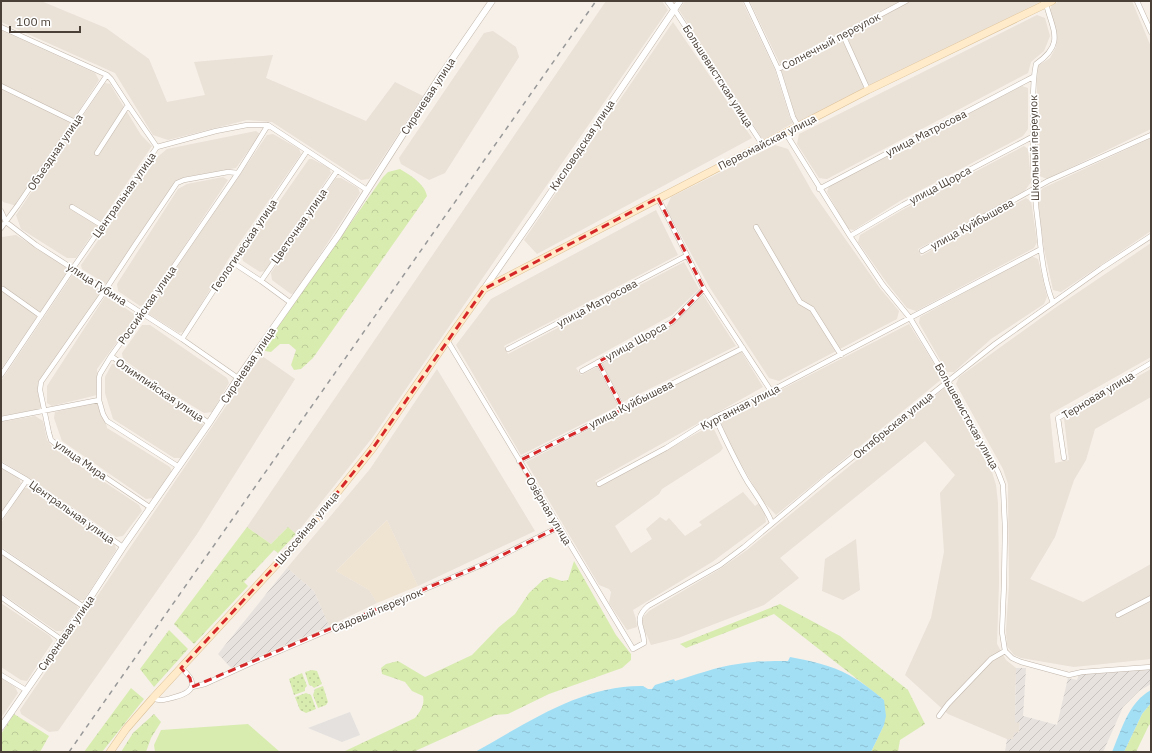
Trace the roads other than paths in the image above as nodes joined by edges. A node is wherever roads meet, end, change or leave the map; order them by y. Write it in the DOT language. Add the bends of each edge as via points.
graph roads {
  1 [pos="492,1"];
  2 [pos="668,1"];
  3 [pos="680,1"];
  4 [pos="746,1"];
  5 [pos="906,1"];
  6 [pos="1137,1"];
  7 [pos="1047,2"];
  8 [pos="674,9"];
  9 [pos="1,27"];
  10 [pos="1151,32"];
  11 [pos="843,35"];
  12 [pos="778,69"];
  13 [pos="107,75"];
  14 [pos="1033,78"];
  15 [pos="1,86"];
  16 [pos="868,90"];
  17 [pos="128,106"];
  18 [pos="75,122"];
  19 [pos="268,125"];
  20 [pos="798,126"];
  21 [pos="785,132"];
  22 [pos="1151,134"];
  23 [pos="1032,136"];
  24 [pos="762,144"];
  25 [pos="157,147"];
  26 [pos="307,151"];
  27 [pos="97,153"];
  28 [pos="337,171"];
  29 [pos="238,173"];
  30 [pos="819,189"];
  31 [pos="367,190"];
  32 [pos="1034,190"];
  33 [pos="658,198"];
  34 [pos="72,207"];
  35 [pos="1,210"];
  36 [pos="6,222"];
  37 [pos="102,226"];
  38 [pos="756,227"];
  39 [pos="1,228"];
  40 [pos="850,236"];
  41 [pos="1151,236"];
  42 [pos="1041,249"];
  43 [pos="922,251"];
  44 [pos="686,256"];
  45 [pos="232,262"];
  46 [pos="73,268"];
  47 [pos="261,281"];
  48 [pos="3,289"];
  49 [pos="484,289"];
  50 [pos="704,290"];
  51 [pos="105,291"];
  52 [pos="291,302"];
  53 [pos="1053,303"];
  54 [pos="142,313"];
  55 [pos="41,316"];
  56 [pos="910,318"];
  57 [pos="182,339"];
  58 [pos="447,340"];
  59 [pos="743,348"];
  60 [pos="508,349"];
  61 [pos="841,355"];
  62 [pos="111,356"];
  63 [pos="598,362"];
  64 [pos="1151,363"];
  65 [pos="582,371"];
  66 [pos="1,375"];
  67 [pos="238,378"];
  68 [pos="948,380"];
  69 [pos="771,391"];
  70 [pos="99,400"];
  71 [pos="623,408"];
  72 [pos="45,411"];
  73 [pos="715,418"];
  74 [pos="1,419"];
  75 [pos="210,423"];
  76 [pos="1064,458"];
  77 [pos="519,460"];
  78 [pos="1,465"];
  79 [pos="179,467"];
  80 [pos="27,480"];
  81 [pos="599,484"];
  82 [pos="151,508"];
  83 [pos="1,517"];
  84 [pos="772,523"];
  85 [pos="559,527"];
  86 [pos="123,547"];
  87 [pos="1,551"];
  88 [pos="1,597"];
  89 [pos="1151,598"];
  90 [pos="84,607"];
  91 [pos="1118,615"];
  92 [pos="639,618"];
  93 [pos="62,640"];
  94 [pos="1005,651"];
  95 [pos="1151,667"];
  96 [pos="181,668"];
  97 [pos="1,675"];
  98 [pos="192,687"];
  99 [pos="26,690"];
  100 [pos="154,698"];
  101 [pos="939,716"];
  102 [pos="1,727"];
  103 [pos="110,752"];
  1 -- 31 [label="street, Сиреневая улица"];
  2 -- 8 [label="street"];
  3 -- 8 [label="street, Кисловодская улица"];
  4 -- 12 [label="street, Солнечный переулок"];
  5 -- 11 [label="street, Солнечный переулок"];
  6 -- 10 [label="street"];
  7 -- 14 [label="street, Школьный переулок" via="1055,36 1047,56 1036,64"];
  7 -- 16 [label="main road, Первомайская улица"];
  8 -- 24 [label="street, Большевистская улица"];
  8 -- 49 [label="street, Кисловодская улица"];
  9 -- 13 [label="street"];
  11 -- 12 [label="street, Солнечный переулок"];
  11 -- 16 [label="street"];
  12 -- 20 [label="street, Солнечный переулок"];
  13 -- 17 [label="street"];
  13 -- 18 [label="street, Объездная улица"];
  14 -- 23 [label="street, Школьный переулок"];
  14 -- 30 [label="street, улица Матросова"];
  15 -- 18 [label="street"];
  16 -- 20 [label="main road, Первомайская улица"];
  17 -- 25 [label="street"];
  17 -- 27 [label="street"];
  18 -- 36 [label="street, Объездная улица"];
  19 -- 25 [label="street, Центральная улица" via="247,125 216,131"];
  19 -- 26 [label="street"];
  19 -- 29 [label="street, Российская улица"];
  20 -- 21 [label="main road, Первомайская улица"];
  21 -- 24 [label="main road, Первомайская улица"];
  21 -- 30 [label="street, Большевистская улица"];
  22 -- 32 [label="street, улица Куйбышева" via="1048,181"];
  23 -- 32 [label="street, Школьный переулок"];
  23 -- 40 [label="street, улица Щорса"];
  24 -- 33 [label="main road, Первомайская улица"];
  25 -- 37 [label="street, Центральная улица"];
  26 -- 28 [label="street"];
  26 -- 45 [label="street, Геологическая улица"];
  28 -- 31 [label="street"];
  28 -- 47 [label="street, Цветочная улица"];
  29 -- 51 [label="street, улица Мира" via="228,172 177,183"];
  29 -- 54 [label="street, Российская улица"];
  30 -- 40 [label="street, Большевистская улица"];
  31 -- 52 [label="street, Сиреневая улица"];
  32 -- 42 [label="street, Школьный переулок"];
  32 -- 43 [label="street, улица Куйбышева"];
  33 -- 44 [label="street"];
  33 -- 49 [label="main road, Первомайская улица"];
  34 -- 37 [label="street"];
  35 -- 36 [label="street, улица Губина"];
  36 -- 39 [label="street, Объездная улица"];
  36 -- 46 [label="street, улица Губина"];
  37 -- 46 [label="street, Центральная улица"];
  38 -- 61 [label="street" via="800,302 812,308"];
  40 -- 56 [label="street, Большевистская улица"];
  41 -- 53 [label="street, Октябрьская улица"];
  42 -- 53 [label="street, Школьный переулок"];
  42 -- 56 [label="street, Курганная улица"];
  44 -- 50 [label="street"];
  44 -- 60 [label="street, улица Матросова"];
  45 -- 47 [label="street"];
  45 -- 57 [label="street, Геологическая улица"];
  46 -- 51 [label="street, улица Губина"];
  46 -- 55 [label="street, Центральная улица"];
  47 -- 52 [label="street"];
  48 -- 55 [label="street"];
  49 -- 58 [label="main road, Шоссейная улица"];
  50 -- 59 [label="street"];
  50 -- 63 [label="street, улица Щорса" via="672,322"];
  51 -- 54 [label="street, улица Губина"];
  51 -- 72 [label="street, улица Мира" via="41,382 40,390"];
  52 -- 67 [label="street, Сиреневая улица"];
  53 -- 68 [label="street, Октябрьская улица"];
  54 -- 57 [label="street, улица Губина"];
  54 -- 62 [label="street, Российская улица"];
  55 -- 66 [label="street, Центральная улица"];
  56 -- 61 [label="street, Курганная улица"];
  56 -- 68 [label="street, Большевистская улица"];
  57 -- 67 [label="street, улица Губина"];
  58 -- 77 [label="street, Озёрная улица"];
  58 -- 96 [label="main road, Шоссейная улица" via="373,448 300,539"];
  59 -- 69 [label="street"];
  59 -- 71 [label="street, улица Куйбышева"];
  61 -- 69 [label="street, Курганная улица"];
  62 -- 70 [label="street, Российская улица" via="99,378"];
  62 -- 75 [label="street, Олимпийская улица"];
  63 -- 65 [label="street, улица Щорса"];
  63 -- 71 [label="street"];
  64 -- 76 [label="street, Терновая улица" via="1058,418"];
  67 -- 75 [label="street, Сиреневая улица"];
  68 -- 84 [label="street, Октябрьская улица"];
  68 -- 94 [label="street, Большевистская улица" via="998,472 1002,485 1005,528 1002,632"];
  69 -- 73 [label="street, Курганная улица"];
  70 -- 72 [label="street"];
  70 -- 79 [label="street, Российская улица" via="107,421"];
  71 -- 77 [label="street, улица Куйбышева"];
  72 -- 74 [label="street"];
  72 -- 82 [label="street, улица Мира" via="51,440"];
  73 -- 81 [label="street, Курганная улица"];
  73 -- 84 [label="street" via="731,453 758,500 768,512"];
  75 -- 79 [label="street, Сиреневая улица"];
  77 -- 85 [label="street, Озёрная улица"];
  78 -- 80 [label="street, Центральная улица"];
  79 -- 82 [label="street, Сиреневая улица"];
  80 -- 83 [label="street"];
  80 -- 86 [label="street, Центральная улица"];
  82 -- 86 [label="street, Сиреневая улица"];
  84 -- 92 [label="street, Октябрьская улица" via="720,564 648,606"];
  85 -- 92 [label="street, Озёрная улица" via="633,650 644,643"];
  85 -- 98 [label="street, Садовый переулок" via="484,564"];
  86 -- 90 [label="street, Сиреневая улица"];
  87 -- 90 [label="street"];
  88 -- 93 [label="street"];
  89 -- 91 [label="street"];
  90 -- 93 [label="street, Сиреневая улица"];
  93 -- 99 [label="street, Сиреневая улица"];
  94 -- 95 [label="street" via="1021,662 1069,675"];
  94 -- 101 [label="street" via="991,658"];
  96 -- 98 [label="street" via="190,678"];
  96 -- 100 [label="main road, Шоссейная улица"];
  97 -- 99 [label="street"];
  98 -- 100 [label="street, Садовый переулок" via="178,696 163,700"];
  99 -- 102 [label="street, Сиреневая улица"];
  100 -- 103 [label="main road, Шоссейная улица" via="126,729"];
}
